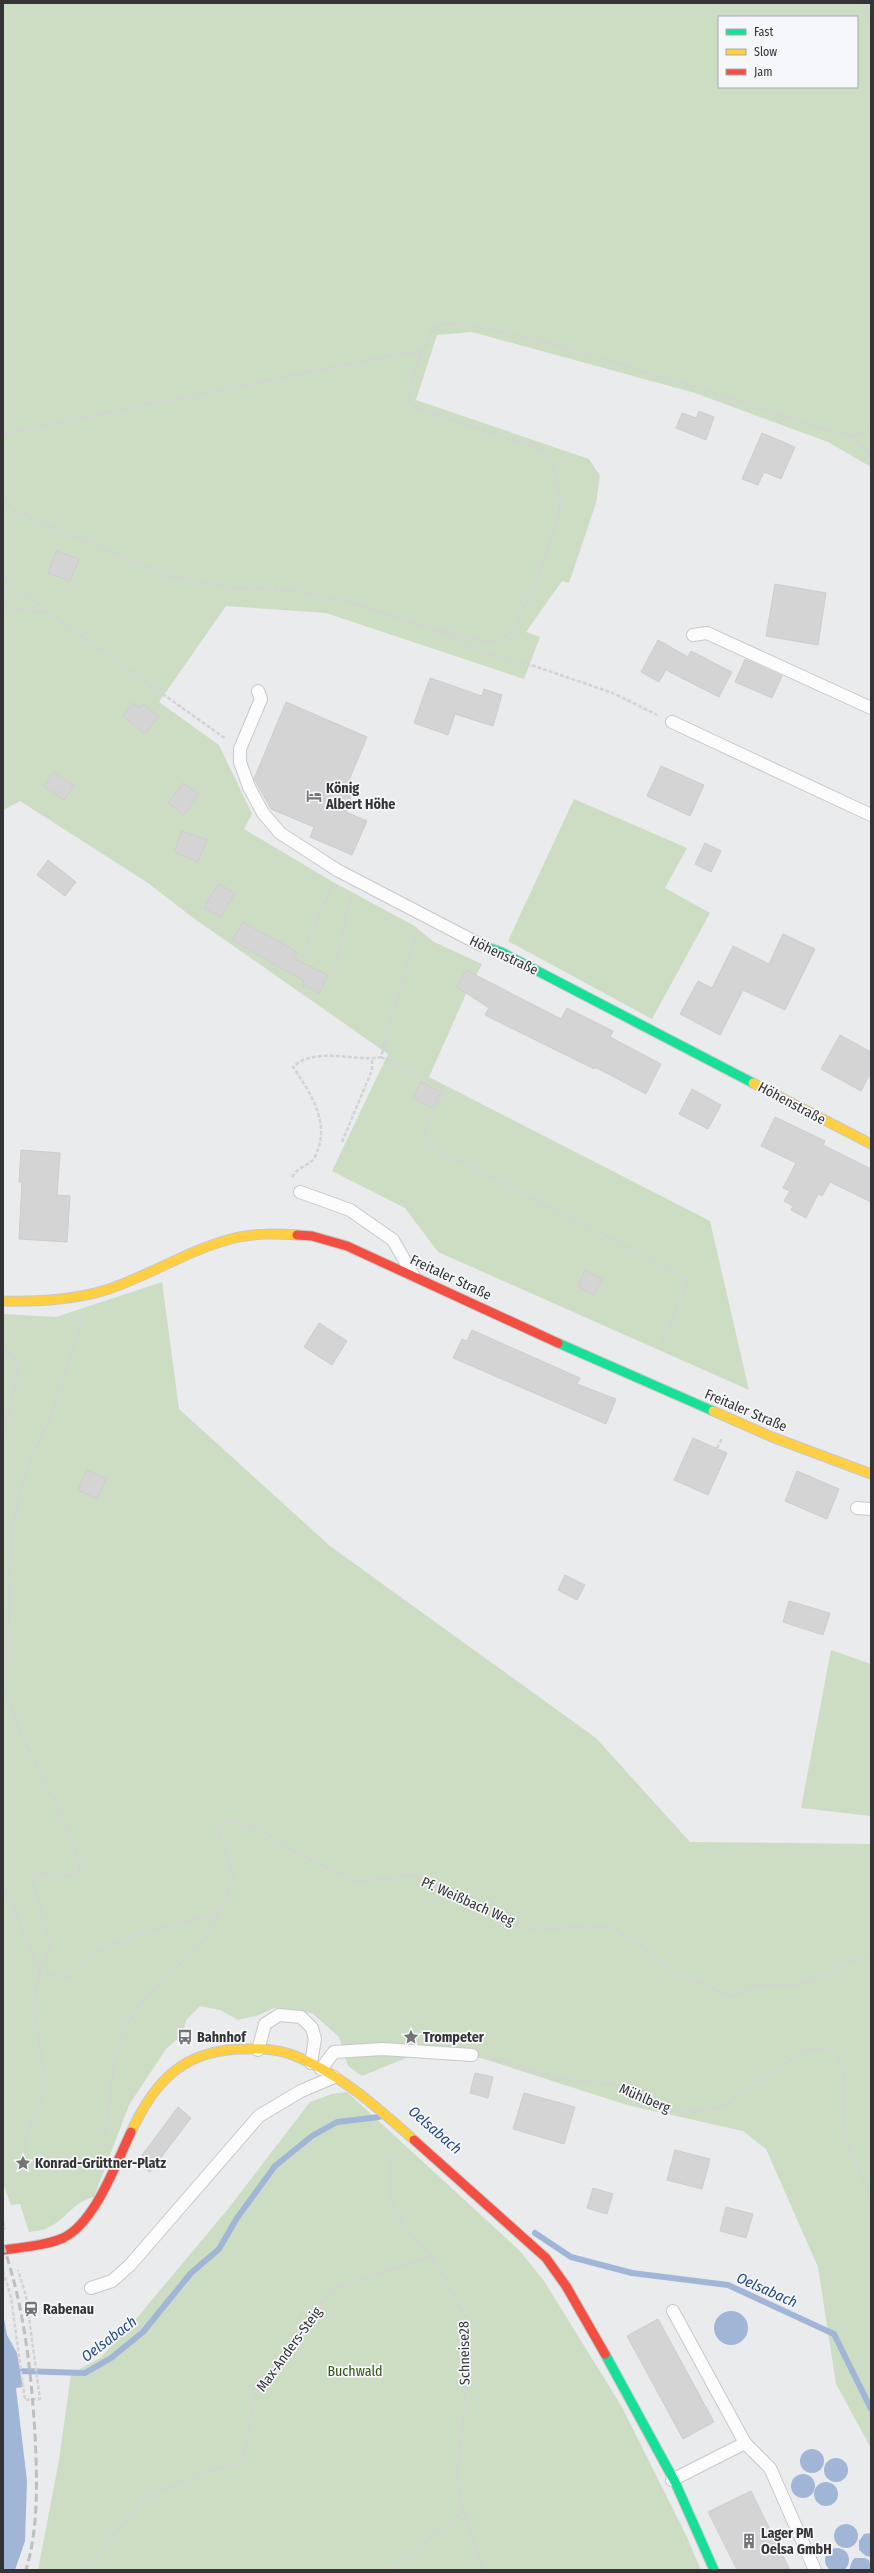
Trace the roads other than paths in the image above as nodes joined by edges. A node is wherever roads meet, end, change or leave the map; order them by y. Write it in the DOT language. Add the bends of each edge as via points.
graph roads {
  1 [pos="693,635"];
  2 [pos="258,692"];
  3 [pos="871,708"];
  4 [pos="672,722"];
  5 [pos="871,816"];
  6 [pos="481,945"];
  7 [pos="871,1144"];
  8 [pos="300,1192"];
  9 [pos="414,1276"];
  10 [pos="3,1301"];
  11 [pos="871,1474"];
  12 [pos="857,1508"];
  13 [pos="871,1509"];
  14 [pos="258,2050"];
  15 [pos="472,2055"];
  16 [pos="316,2066"];
  17 [pos="334,2077"];
  18 [pos="8,2249"];
  19 [pos="91,2288"];
  20 [pos="673,2311"];
  21 [pos="744,2443"];
  22 [pos="672,2480"];
  23 [pos="714,2570"];
  24 [pos="815,2570"];
  1 -- 3 [label="lane" via="707,633"];
  2 -- 6 [label="lane, Höhenstraße" via="261,699 240,749 240,762 249,787 263,813 280,833 354,880"];
  4 -- 5 [label="lane"];
  6 -- 7 [label="street, Höhenstraße" via="515,959"];
  8 -- 9 [label="lane" via="350,1210 394,1240"];
  9 -- 10 [label="street, Freitaler Straße" via="347,1246 312,1236 272,1234 240,1238 201,1249 108,1289 41,1302"];
  9 -- 11 [label="street, Freitaler Straße" via="772,1438"];
  12 -- 13 [label="lane"];
  14 -- 16 [label="street" via="288,2052"];
  14 -- 16 [label="lane" via="265,2024 278,2015 300,2017 312,2028"];
  14 -- 18 [label="street" via="215,2051 191,2058 168,2075 135,2120 102,2195 73,2232 55,2241"];
  15 -- 16 [label="lane" via="383,2049 334,2052"];
  16 -- 17 [label="street"];
  17 -- 19 [label="lane" via="301,2091 259,2116 130,2266 112,2281"];
  17 -- 22 [label="street" via="375,2108 547,2258 635,2406"];
  20 -- 21 [label="lane"];
  21 -- 22 [label="lane"];
  21 -- 24 [label="lane" via="770,2468"];
  22 -- 23 [label="street" via="701,2537"];
}
